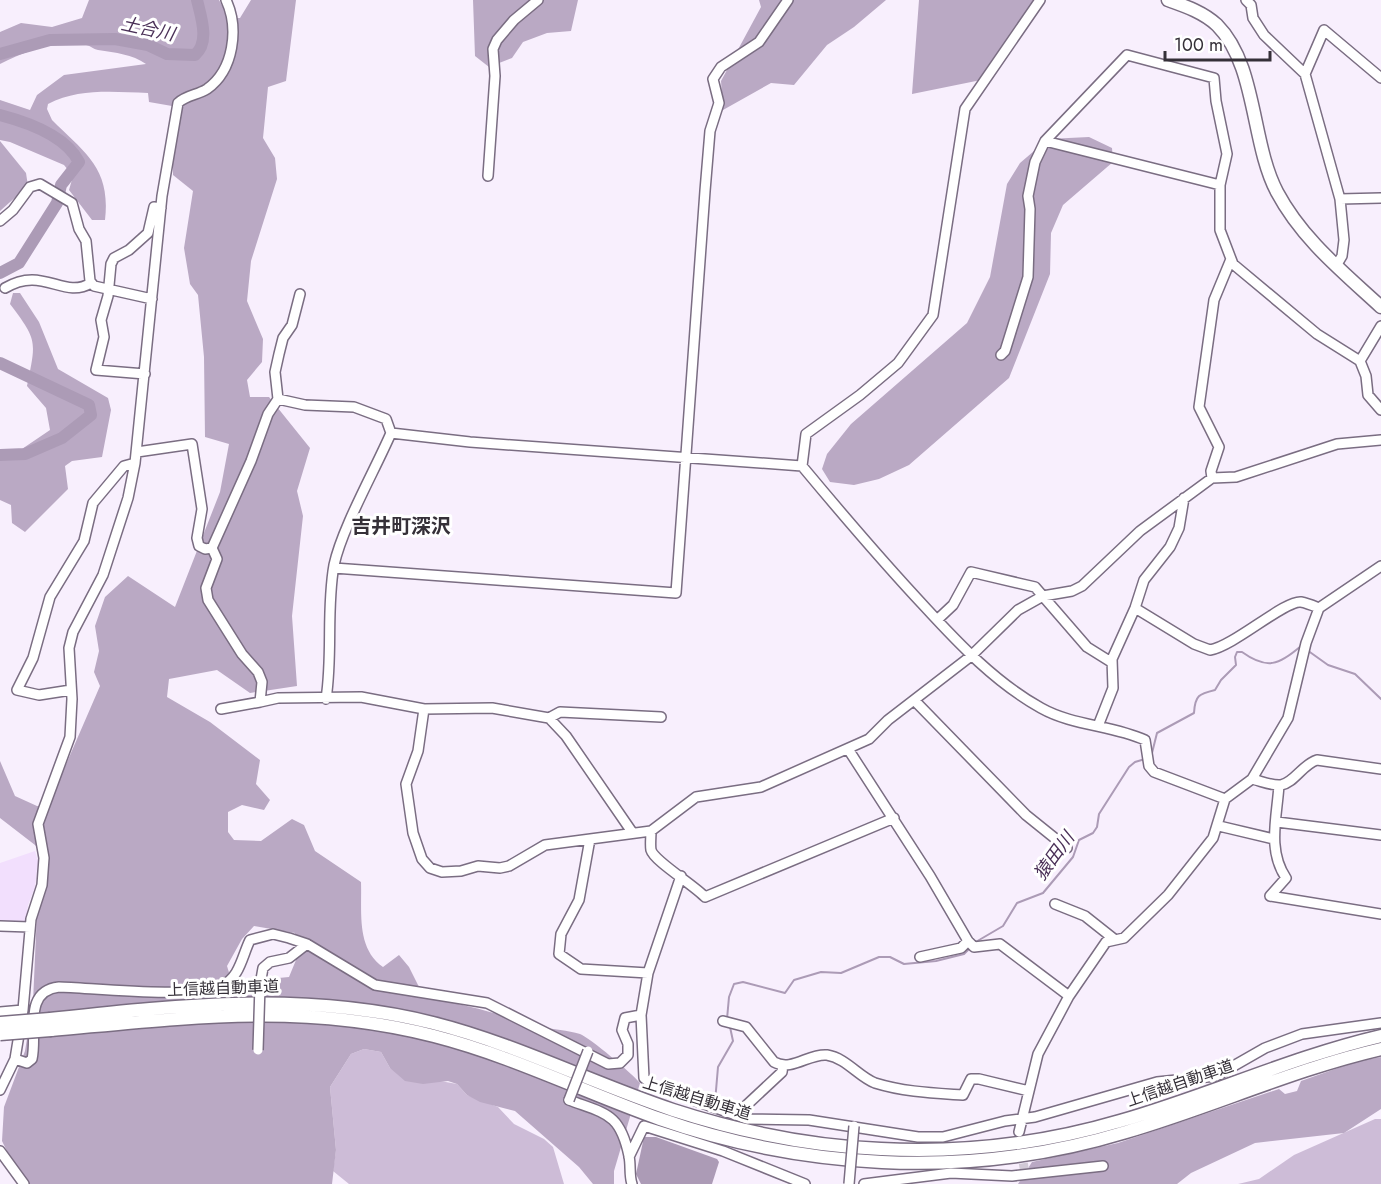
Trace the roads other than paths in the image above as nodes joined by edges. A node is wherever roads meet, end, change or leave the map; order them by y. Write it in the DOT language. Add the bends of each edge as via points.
graph roads {
  1 [pos="226,0"];
  2 [pos="538,0"];
  3 [pos="788,0"];
  4 [pos="1040,0"];
  5 [pos="1168,0"];
  6 [pos="1246,0"];
  7 [pos="1305,74"];
  8 [pos="1381,78"];
  9 [pos="1044,141"];
  10 [pos="488,176"];
  11 [pos="1220,185"];
  12 [pos="1381,198"];
  13 [pos="1340,199"];
  14 [pos="161,208"];
  15 [pos="0,221"];
  16 [pos="1231,259"];
  17 [pos="1336,266"];
  18 [pos="91,283"];
  19 [pos="5,288"];
  20 [pos="107,290"];
  21 [pos="300,294"];
  22 [pos="152,299"];
  23 [pos="1381,307"];
  24 [pos="1381,326"];
  25 [pos="1001,355"];
  26 [pos="1360,361"];
  27 [pos="145,374"];
  28 [pos="278,399"];
  29 [pos="1381,410"];
  30 [pos="391,433"];
  31 [pos="1381,440"];
  32 [pos="136,452"];
  33 [pos="686,458"];
  34 [pos="135,464"];
  35 [pos="802,466"];
  36 [pos="1212,478"];
  37 [pos="1184,498"];
  38 [pos="212,548"];
  39 [pos="1381,566"];
  40 [pos="334,568"];
  41 [pos="1043,596"];
  42 [pos="1135,608"];
  43 [pos="1319,608"];
  44 [pos="937,620"];
  45 [pos="971,656"];
  46 [pos="1111,662"];
  47 [pos="71,690"];
  48 [pos="326,699"];
  49 [pos="914,700"];
  50 [pos="260,702"];
  51 [pos="221,709"];
  52 [pos="424,709"];
  53 [pos="661,717"];
  54 [pos="549,718"];
  55 [pos="1098,726"];
  56 [pos="848,749"];
  57 [pos="1381,769"];
  58 [pos="1252,779"];
  59 [pos="1279,785"];
  60 [pos="1225,799"];
  61 [pos="894,818"];
  62 [pos="1277,822"];
  63 [pos="1219,826"];
  64 [pos="651,831"];
  65 [pos="632,832"];
  66 [pos="1381,836"];
  67 [pos="590,839"];
  68 [pos="1274,839"];
  69 [pos="1067,848"];
  70 [pos="681,876"];
  71 [pos="1055,904"];
  72 [pos="1381,914"];
  73 [pos="0,926"];
  74 [pos="30,927"];
  75 [pos="1114,939"];
  76 [pos="968,941"];
  77 [pos="307,944"];
  78 [pos="920,957"];
  79 [pos="648,972"];
  80 [pos="1069,996"];
  81 [pos="23,1011"];
  82 [pos="0,1012"];
  83 [pos="641,1015"];
  84 [pos="723,1021"];
  85 [pos="0,1023"];
  86 [pos="1381,1023"];
  87 [pos="51,1024"];
  88 [pos="0,1034"];
  89 [pos="1381,1036"];
  90 [pos="1381,1049"];
  91 [pos="258,1050"];
  92 [pos="588,1051"];
  93 [pos="15,1059"];
  94 [pos="783,1065"];
  95 [pos="0,1090"];
  96 [pos="1029,1091"];
  97 [pos="736,1115"];
  98 [pos="1024,1118"];
  99 [pos="854,1126"];
  100 [pos="1019,1132"];
  101 [pos="0,1151"];
  102 [pos="629,1157"];
  103 [pos="1103,1166"];
  104 [pos="24,1184"];
  105 [pos="632,1184"];
  106 [pos="805,1184"];
  107 [pos="849,1184"];
  108 [pos="864,1184"];
  1 -- 14 [label="street" via="233,26 226,66 206,90 178,103"];
  2 -- 10 [label="street" via="514,20 493,49 495,76"];
  3 -- 33 [label="street" via="759,42 721,67 713,79 719,103 710,131"];
  4 -- 35 [label="street" via="965,109 933,315 898,363 806,434"];
  5 -- 17 [label="highway" via="1218,26 1239,65 1275,190 1294,223"];
  6 -- 7 [label="street" via="1264,35"];
  7 -- 8 [label="street" via="1324,30"];
  7 -- 13 [label="street"];
  9 -- 11 [label="street"];
  9 -- 11 [label="street" via="1127,55 1214,78 1227,154"];
  9 -- 25 [label="street" via="1028,196 1028,277"];
  11 -- 16 [label="street" via="1220,230"];
  12 -- 13 [label="street"];
  13 -- 17 [label="street" via="1344,240"];
  14 -- 20 [label="street" via="154,207 148,233 114,258"];
  14 -- 22 [label="street"];
  15 -- 18 [label="street" via="30,186 39,184 66,199 75,210 86,241"];
  16 -- 26 [label="street" via="1317,334"];
  16 -- 36 [label="street" via="1214,300 1199,407 1219,447 1210,471"];
  17 -- 23 [label="highway"];
  18 -- 19 [label="street" via="73,289 28,278"];
  18 -- 20 [label="street"];
  20 -- 22 [label="street"];
  20 -- 27 [label="street" via="101,320 104,337 96,370"];
  21 -- 28 [label="street" via="275,372"];
  22 -- 27 [label="street"];
  24 -- 26 [label="street"];
  26 -- 29 [label="street" via="1368,395"];
  27 -- 32 [label="street"];
  28 -- 30 [label="street" via="305,405 354,407 386,419"];
  28 -- 38 [label="street" via="268,414"];
  30 -- 33 [label="street"];
  30 -- 40 [label="street"];
  31 -- 36 [label="street" via="1337,444 1236,477"];
  32 -- 34 [label="street"];
  32 -- 38 [label="street" via="192,444 201,509 197,538 199,546"];
  33 -- 35 [label="street"];
  33 -- 40 [label="street" via="676,593"];
  34 -- 47 [label="street" via="103,575 73,632 69,648"];
  34 -- 47 [label="street" via="124,466 93,503 84,541 50,597 33,658 17,690 39,694"];
  35 -- 44 [label="street"];
  36 -- 37 [label="street"];
  37 -- 41 [label="street" via="1140,531 1082,586"];
  37 -- 42 [label="street" via="1179,528 1170,547 1144,580"];
  38 -- 50 [label="street" via="217,559 207,588 208,600 258,672 262,682"];
  39 -- 43 [label="street"];
  40 -- 48 [label="street" via="329,605 331,668"];
  41 -- 44 [label="street" via="1035,587 971,572 953,605"];
  41 -- 45 [label="street" via="1018,610"];
  41 -- 46 [label="street" via="1087,647"];
  42 -- 43 [label="street" via="1210,650 1293,603"];
  42 -- 46 [label="street"];
  43 -- 58 [label="street" via="1306,643 1288,718"];
  44 -- 45 [label="street"];
  45 -- 49 [label="street"];
  45 -- 55 [label="street" via="1039,708"];
  46 -- 55 [label="street" via="1113,688"];
  47 -- 74 [label="street" via="70,737 38,824 44,872"];
  48 -- 50 [label="street" via="278,698"];
  48 -- 52 [label="street" via="362,697"];
  49 -- 56 [label="street" via="869,739"];
  49 -- 69 [label="street" via="1026,815"];
  50 -- 51 [label="street"];
  52 -- 54 [label="street" via="492,708"];
  52 -- 67 [label="street" via="418,752 406,784 413,833 422,859 430,868 442,872 478,866 500,868 545,845"];
  53 -- 54 [label="street" via="560,712"];
  54 -- 65 [label="street" via="566,736"];
  55 -- 60 [label="street" via="1144,740 1154,772"];
  56 -- 61 [label="street"];
  56 -- 64 [label="street" via="761,787 696,797"];
  57 -- 59 [label="street" via="1317,760"];
  58 -- 59 [label="street"];
  58 -- 60 [label="street"];
  59 -- 62 [label="street"];
  60 -- 63 [label="street"];
  61 -- 70 [label="street" via="705,897"];
  61 -- 76 [label="street"];
  62 -- 66 [label="street"];
  62 -- 68 [label="street"];
  63 -- 68 [label="street"];
  63 -- 75 [label="street" via="1168,895 1124,938"];
  64 -- 65 [label="street"];
  64 -- 70 [label="street" via="651,850 657,861"];
  65 -- 67 [label="street"];
  67 -- 79 [label="street" via="579,900 561,934 559,954 581,969"];
  68 -- 72 [label="street" via="1276,863 1286,878 1269,896"];
  70 -- 79 [label="street"];
  71 -- 75 [label="street" via="1085,916"];
  73 -- 74 [label="street"];
  74 -- 81 [label="street"];
  75 -- 80 [label="street" via="1106,942"];
  76 -- 78 [label="street" via="961,948"];
  76 -- 80 [label="street" via="975,947 1000,944"];
  77 -- 91 [label="street, bridge" via="290,958 270,962 263,968"];
  77 -- 92 [label="street" via="375,985 487,1003"];
  77 -- 93 [label="street" via="273,934 250,940 234,976 222,986 208,990 51,988 37,998 34,1007 32,1059 27,1063"];
  79 -- 83 [label="street"];
  80 -- 96 [label="street" via="1038,1053"];
  81 -- 82 [label="street"];
  81 -- 93 [label="street"];
  83 -- 92 [label="street" via="625,1018 622,1030 628,1055 620,1064 608,1064"];
  83 -- 97 [label="street" via="644,1078 654,1086"];
  84 -- 94 [label="street" via="746,1027 774,1062"];
  85 -- 87 [label="highway, 上信越自動車道, bridge"];
  86 -- 98 [label="street" via="1302,1034 1265,1048 1216,1076 1157,1082"];
  87 -- 88 [label="highway, 上信越自動車道, bridge"];
  87 -- 89 [label="highway, 上信越自動車道" via="241,1002 371,1010 484,1038 640,1098 730,1127 817,1144 915,1150 1007,1145 1092,1129"];
  87 -- 90 [label="highway, 上信越自動車道" via="242,1014 303,1015 369,1023 461,1044 663,1120 725,1139 817,1156 915,1163 1004,1158 1095,1141"];
  92 -- 102 [label="street, bridge" via="569,1100 611,1116 619,1125"];
  93 -- 95 [label="street"];
  94 -- 96 [label="street" via="830,1055 873,1082 913,1092 963,1095 971,1079"];
  94 -- 97 [label="street" via="782,1072"];
  96 -- 98 [label="street"];
  97 -- 99 [label="street"];
  98 -- 99 [label="street" via="943,1137 918,1137"];
  98 -- 100 [label="street"];
  99 -- 107 [label="street, bridge"];
  101 -- 104 [label="street"];
  102 -- 105 [label="street"];
  102 -- 106 [label="street" via="644,1126 723,1151"];
  103 -- 108 [label="street" via="1012,1176 951,1173"];
}
